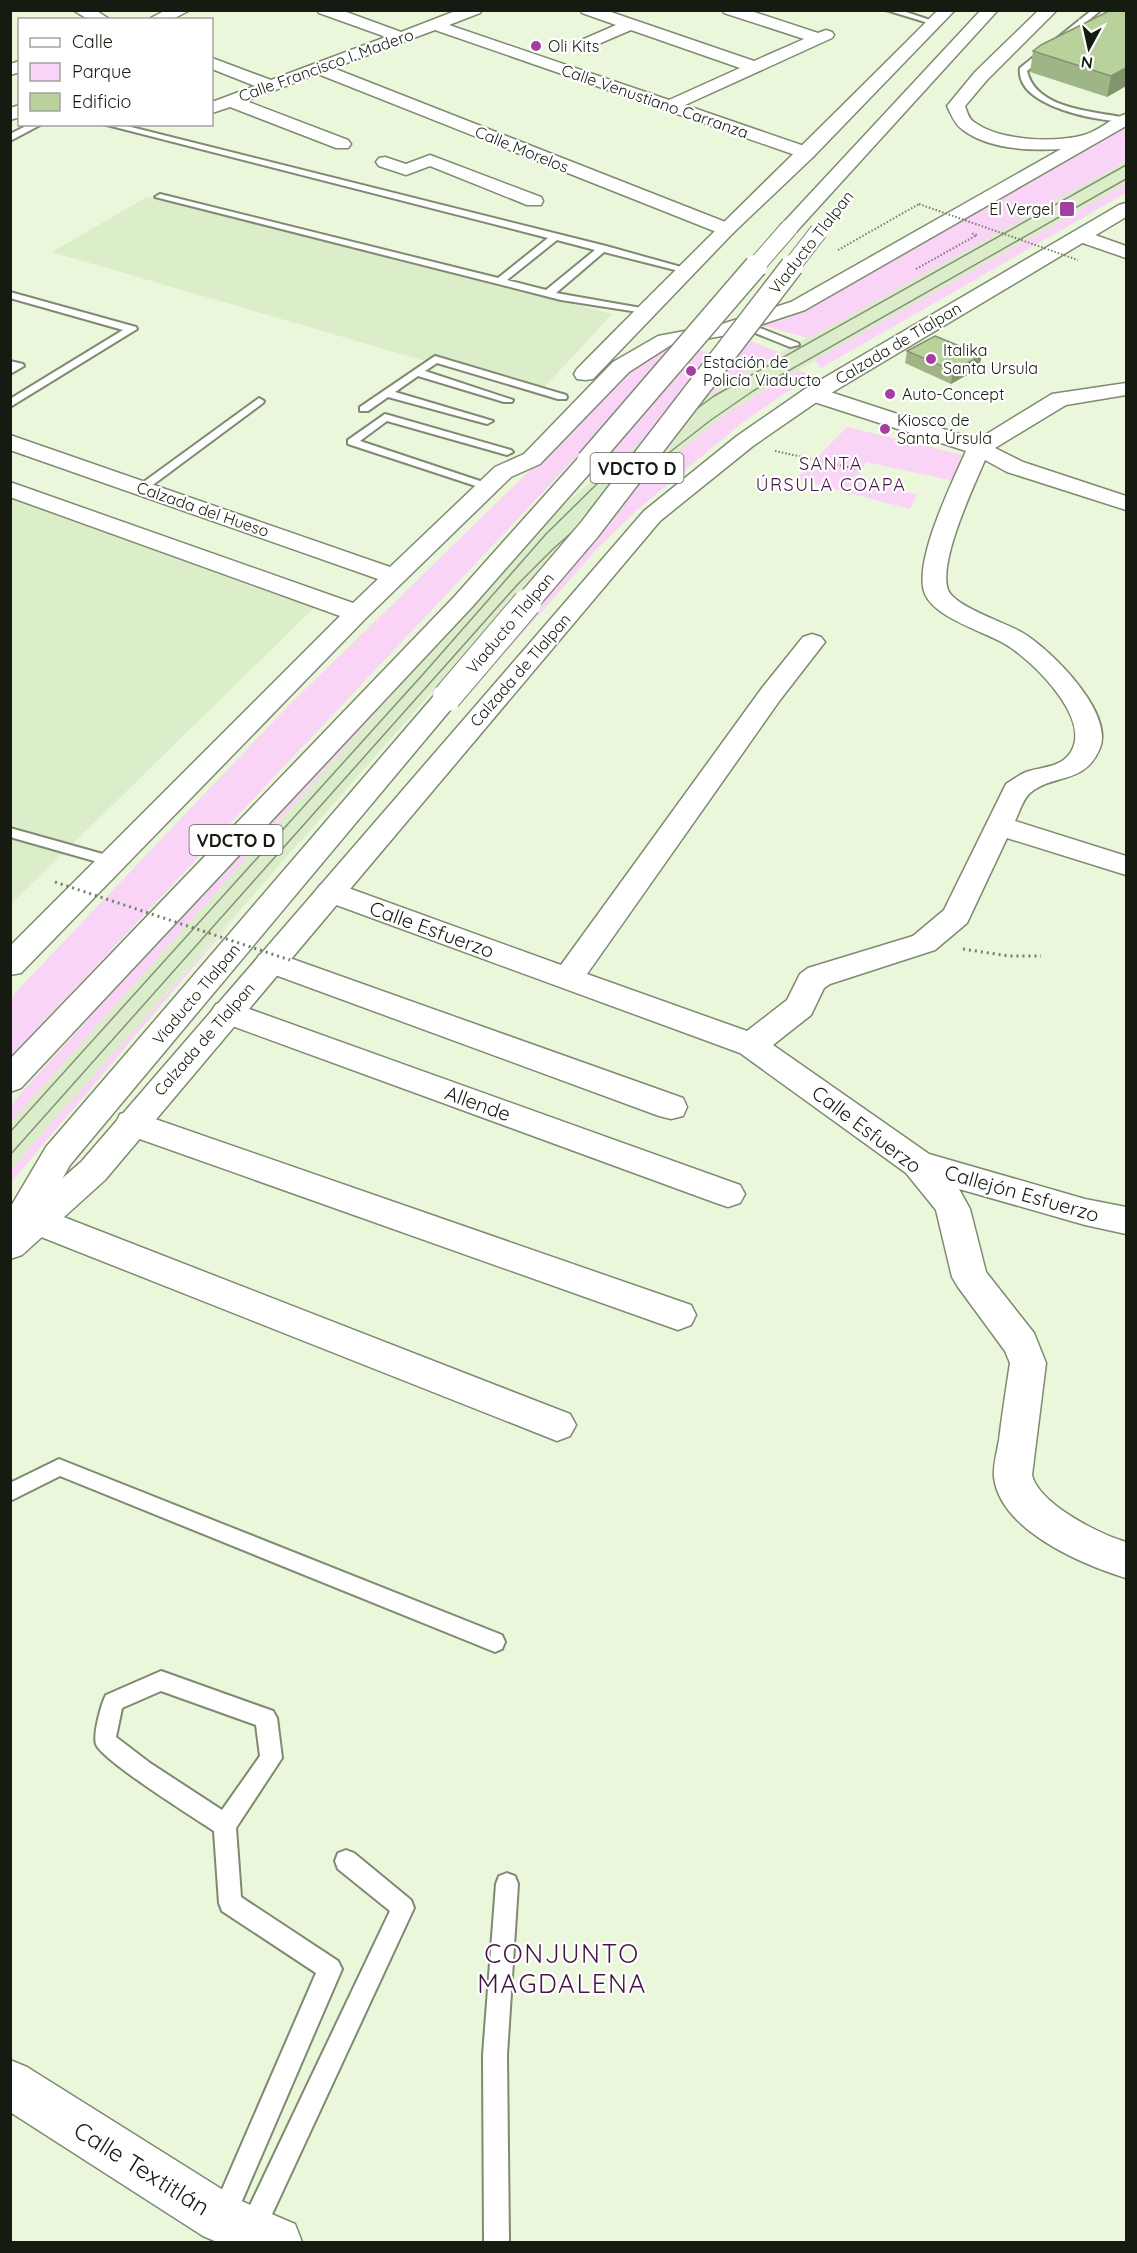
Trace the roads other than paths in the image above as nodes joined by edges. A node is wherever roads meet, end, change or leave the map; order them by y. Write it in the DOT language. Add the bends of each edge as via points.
graph roads {
  1 [pos="81,10"];
  2 [pos="182,10"];
  3 [pos="325,10"];
  4 [pos="474,10"];
  5 [pos="588,10"];
  6 [pos="730,10"];
  7 [pos="890,10"];
  8 [pos="990,10"];
  9 [pos="1049,10"];
  10 [pos="1097,10"];
  11 [pos="941,17"];
  12 [pos="98,18"];
  13 [pos="160,18"];
  14 [pos="435,25"];
  15 [pos="630,25"];
  16 [pos="401,38"];
  17 [pos="583,45"];
  18 [pos="213,63"];
  19 [pos="754,67"];
  20 [pos="317,68"];
  21 [pos="953,75"];
  22 [pos="270,86"];
  23 [pos="229,101"];
  24 [pos="669,106"];
  25 [pos="213,108"];
  26 [pos="915,116"];
  27 [pos="1126,119"];
  28 [pos="35,126"];
  29 [pos="115,126"];
  30 [pos="1100,136"];
  31 [pos="10,138"];
  32 [pos="342,144"];
  33 [pos="807,153"];
  34 [pos="542,157"];
  35 [pos="385,162"];
  36 [pos="524,166"];
  37 [pos="506,174"];
  38 [pos="488,183"];
  39 [pos="160,196"];
  40 [pos="534,201"];
  41 [pos="1126,209"];
  42 [pos="823,226"];
  43 [pos="726,230"];
  44 [pos="1081,236"];
  45 [pos="555,237"];
  46 [pos="603,248"];
  47 [pos="1126,252"];
  48 [pos="687,270"];
  49 [pos="500,281"];
  50 [pos="549,293"];
  51 [pos="10,295"];
  52 [pos="643,316"];
  53 [pos="742,324"];
  54 [pos="794,345"];
  55 [pos="10,364"];
  56 [pos="10,371"];
  57 [pos="416,372"];
  58 [pos="1126,388"];
  59 [pos="387,393"];
  60 [pos="813,394"];
  61 [pos="562,397"];
  62 [pos="508,400"];
  63 [pos="259,401"];
  64 [pos="10,404"];
  65 [pos="364,409"];
  66 [pos="546,413"];
  67 [pos="487,421"];
  68 [pos="522,436"];
  69 [pos="10,442"];
  70 [pos="979,448"];
  71 [pos="37,451"];
  72 [pos="10,468"];
  73 [pos="499,470"];
  74 [pos="142,488"];
  75 [pos="10,489"];
  76 [pos="178,501"];
  77 [pos="1126,503"];
  78 [pos="134,535"];
  79 [pos="395,577"];
  80 [pos="357,613"];
  81 [pos="812,642"];
  82 [pos="999,826"];
  83 [pos="10,832"];
  84 [pos="112,861"];
  85 [pos="1126,866"];
  86 [pos="330,892"];
  87 [pos="13,961"];
  88 [pos="280,961"];
  89 [pos="568,978"];
  90 [pos="227,1012"];
  91 [pos="751,1045"];
  92 [pos="10,1080"];
  93 [pos="671,1107"];
  94 [pos="132,1123"];
  95 [pos="918,1164"];
  96 [pos="728,1194"];
  97 [pos="1126,1220"];
  98 [pos="24,1231"];
  99 [pos="10,1245"];
  100 [pos="678,1315"];
  101 [pos="557,1425"];
  102 [pos="10,1493"];
  103 [pos="1126,1560"];
  104 [pos="495,1642"];
  105 [pos="225,1825"];
  106 [pos="346,1861"];
  107 [pos="507,1884"];
  108 [pos="10,2084"];
  109 [pos="250,2231"];
  110 [pos="496,2242"];
  1 -- 12 [label="main road"];
  2 -- 13 [label="main road"];
  3 -- 16 [label="main road"];
  4 -- 14 [label="main road, Calle Francisco I. Madero"];
  5 -- 15 [label="main road"];
  6 -- 19 [label="main road" via="822,37"];
  7 -- 11 [label="lane"];
  8 -- 92 [label="main road, Viaducto Tlalpan / VDCTO D, bridge" via="789,228 462,602"];
  9 -- 30 [label="main road" via="956,106 968,126 1008,140 1051,145"];
  10 -- 27 [label="lane" via="1023,70 1027,84 1041,97 1075,110"];
  11 -- 33 [label="main road"];
  14 -- 16 [label="main road, Calle Francisco I. Madero"];
  14 -- 24 [label="main road, Calle Venustiano Carranza"];
  15 -- 17 [label="main road"];
  15 -- 19 [label="main road"];
  16 -- 20 [label="main road, Calle Francisco I. Madero"];
  18 -- 22 [label="main road"];
  19 -- 24 [label="main road"];
  20 -- 22 [label="main road, Calle Francisco I. Madero"];
  20 -- 34 [label="main road, Calle Morelos"];
  21 -- 26 [label="main road"];
  22 -- 23 [label="main road, Calle Francisco I. Madero"];
  23 -- 25 [label="main road, Calle Francisco I. Madero"];
  23 -- 32 [label="main road"];
  24 -- 33 [label="main road, Calle Venustiano Carranza"];
  27 -- 30 [label="main road"];
  28 -- 31 [label="lane"];
  29 -- 45 [label="lane"];
  30 -- 53 [label="main road" via="798,306"];
  33 -- 43 [label="main road"];
  34 -- 36 [label="main road"];
  34 -- 43 [label="main road, Calle Morelos"];
  35 -- 38 [label="main road" via="406,170 430,160"];
  37 -- 38 [label="main road"];
  38 -- 40 [label="main road"];
  39 -- 49 [label="lane"];
  41 -- 44 [label="main road, Calzada de Tlalpan"];
  42 -- 98 [label="main road, Viaducto Tlalpan / VDCTO D, bridge" via="589,531 58,1156"];
  43 -- 48 [label="main road"];
  44 -- 47 [label="main road"];
  44 -- 60 [label="main road, Calzada de Tlalpan"];
  45 -- 46 [label="lane"];
  45 -- 49 [label="lane"];
  46 -- 48 [label="lane"];
  46 -- 50 [label="lane"];
  48 -- 52 [label="main road"];
  49 -- 50 [label="lane"];
  50 -- 52 [label="lane" via="572,302"];
  51 -- 64 [label="lane" via="132,329"];
  52 -- 61 [label="main road"];
  53 -- 54 [label="lane"];
  53 -- 73 [label="main road" via="665,340 621,367 532,459"];
  55 -- 56 [label="lane" via="19,366"];
  57 -- 59 [label="lane"];
  57 -- 61 [label="lane" via="435,359"];
  57 -- 62 [label="lane"];
  58 -- 70 [label="main road" via="1060,399"];
  59 -- 65 [label="lane"];
  59 -- 67 [label="lane"];
  60 -- 70 [label="main road"];
  60 -- 86 [label="main road, Calzada de Tlalpan" via="745,441 652,516"];
  61 -- 66 [label="main road"];
  63 -- 74 [label="lane"];
  68 -- 73 [label="main road"];
  69 -- 71 [label="main road, Calzada del Hueso"];
  70 -- 77 [label="main road" via="1016,467"];
  70 -- 82 [label="main road" via="949,519 934,572 936,593 950,607 1018,640 1068,686 1088,723 1090,740 1078,762 1069,768 1016,789"];
  71 -- 72 [label="main road"];
  71 -- 74 [label="main road, Calzada del Hueso"];
  73 -- 73 [label="lane" via="352,442 385,417"];
  73 -- 79 [label="main road"];
  74 -- 76 [label="main road, Calzada del Hueso"];
  75 -- 78 [label="main road"];
  76 -- 78 [label="main road"];
  76 -- 79 [label="main road, Calzada del Hueso"];
  78 -- 80 [label="main road"];
  79 -- 80 [label="main road"];
  80 -- 84 [label="main road"];
  81 -- 89 [label="main road"];
  82 -- 85 [label="main road"];
  82 -- 91 [label="main road" via="956,916 924,943 819,976 811,982 800,1007"];
  83 -- 84 [label="lane" via="37,843"];
  84 -- 87 [label="main road"];
  86 -- 88 [label="main road, Calzada de Tlalpan"];
  86 -- 89 [label="main road, Calle Esfuerzo"];
  88 -- 90 [label="main road, Calzada de Tlalpan"];
  88 -- 93 [label="main road"];
  89 -- 91 [label="main road, Calle Esfuerzo"];
  90 -- 94 [label="main road, Calzada de Tlalpan"];
  90 -- 96 [label="main road, Allende"];
  91 -- 95 [label="main road, Calle Esfuerzo"];
  94 -- 98 [label="main road, Calzada de Tlalpan" via="93,1171"];
  94 -- 100 [label="main road"];
  95 -- 97 [label="main road, Callejón Esfuerzo"];
  95 -- 103 [label="main road, Calle Esfuerzo" via="953,1209 970,1277 1021,1344 1028,1363 1013,1474 1017,1493 1033,1511 1063,1531"];
  98 -- 99 [label="main road, Calzada de Tlalpan"];
  98 -- 101 [label="main road"];
  102 -- 104 [label="lane" via="59,1467"];
  105 -- 105 [label="lane" via="142,1770 105,1740 113,1702 161,1681 267,1718 271,1758"];
  105 -- 109 [label="lane" via="230,1903 330,1969 242,2175"];
  106 -- 109 [label="lane" via="403,1908"];
  107 -- 110 [label="lane" via="495,2055"];
  108 -- 109 [label="main road, Calle Textitlán"];
}
